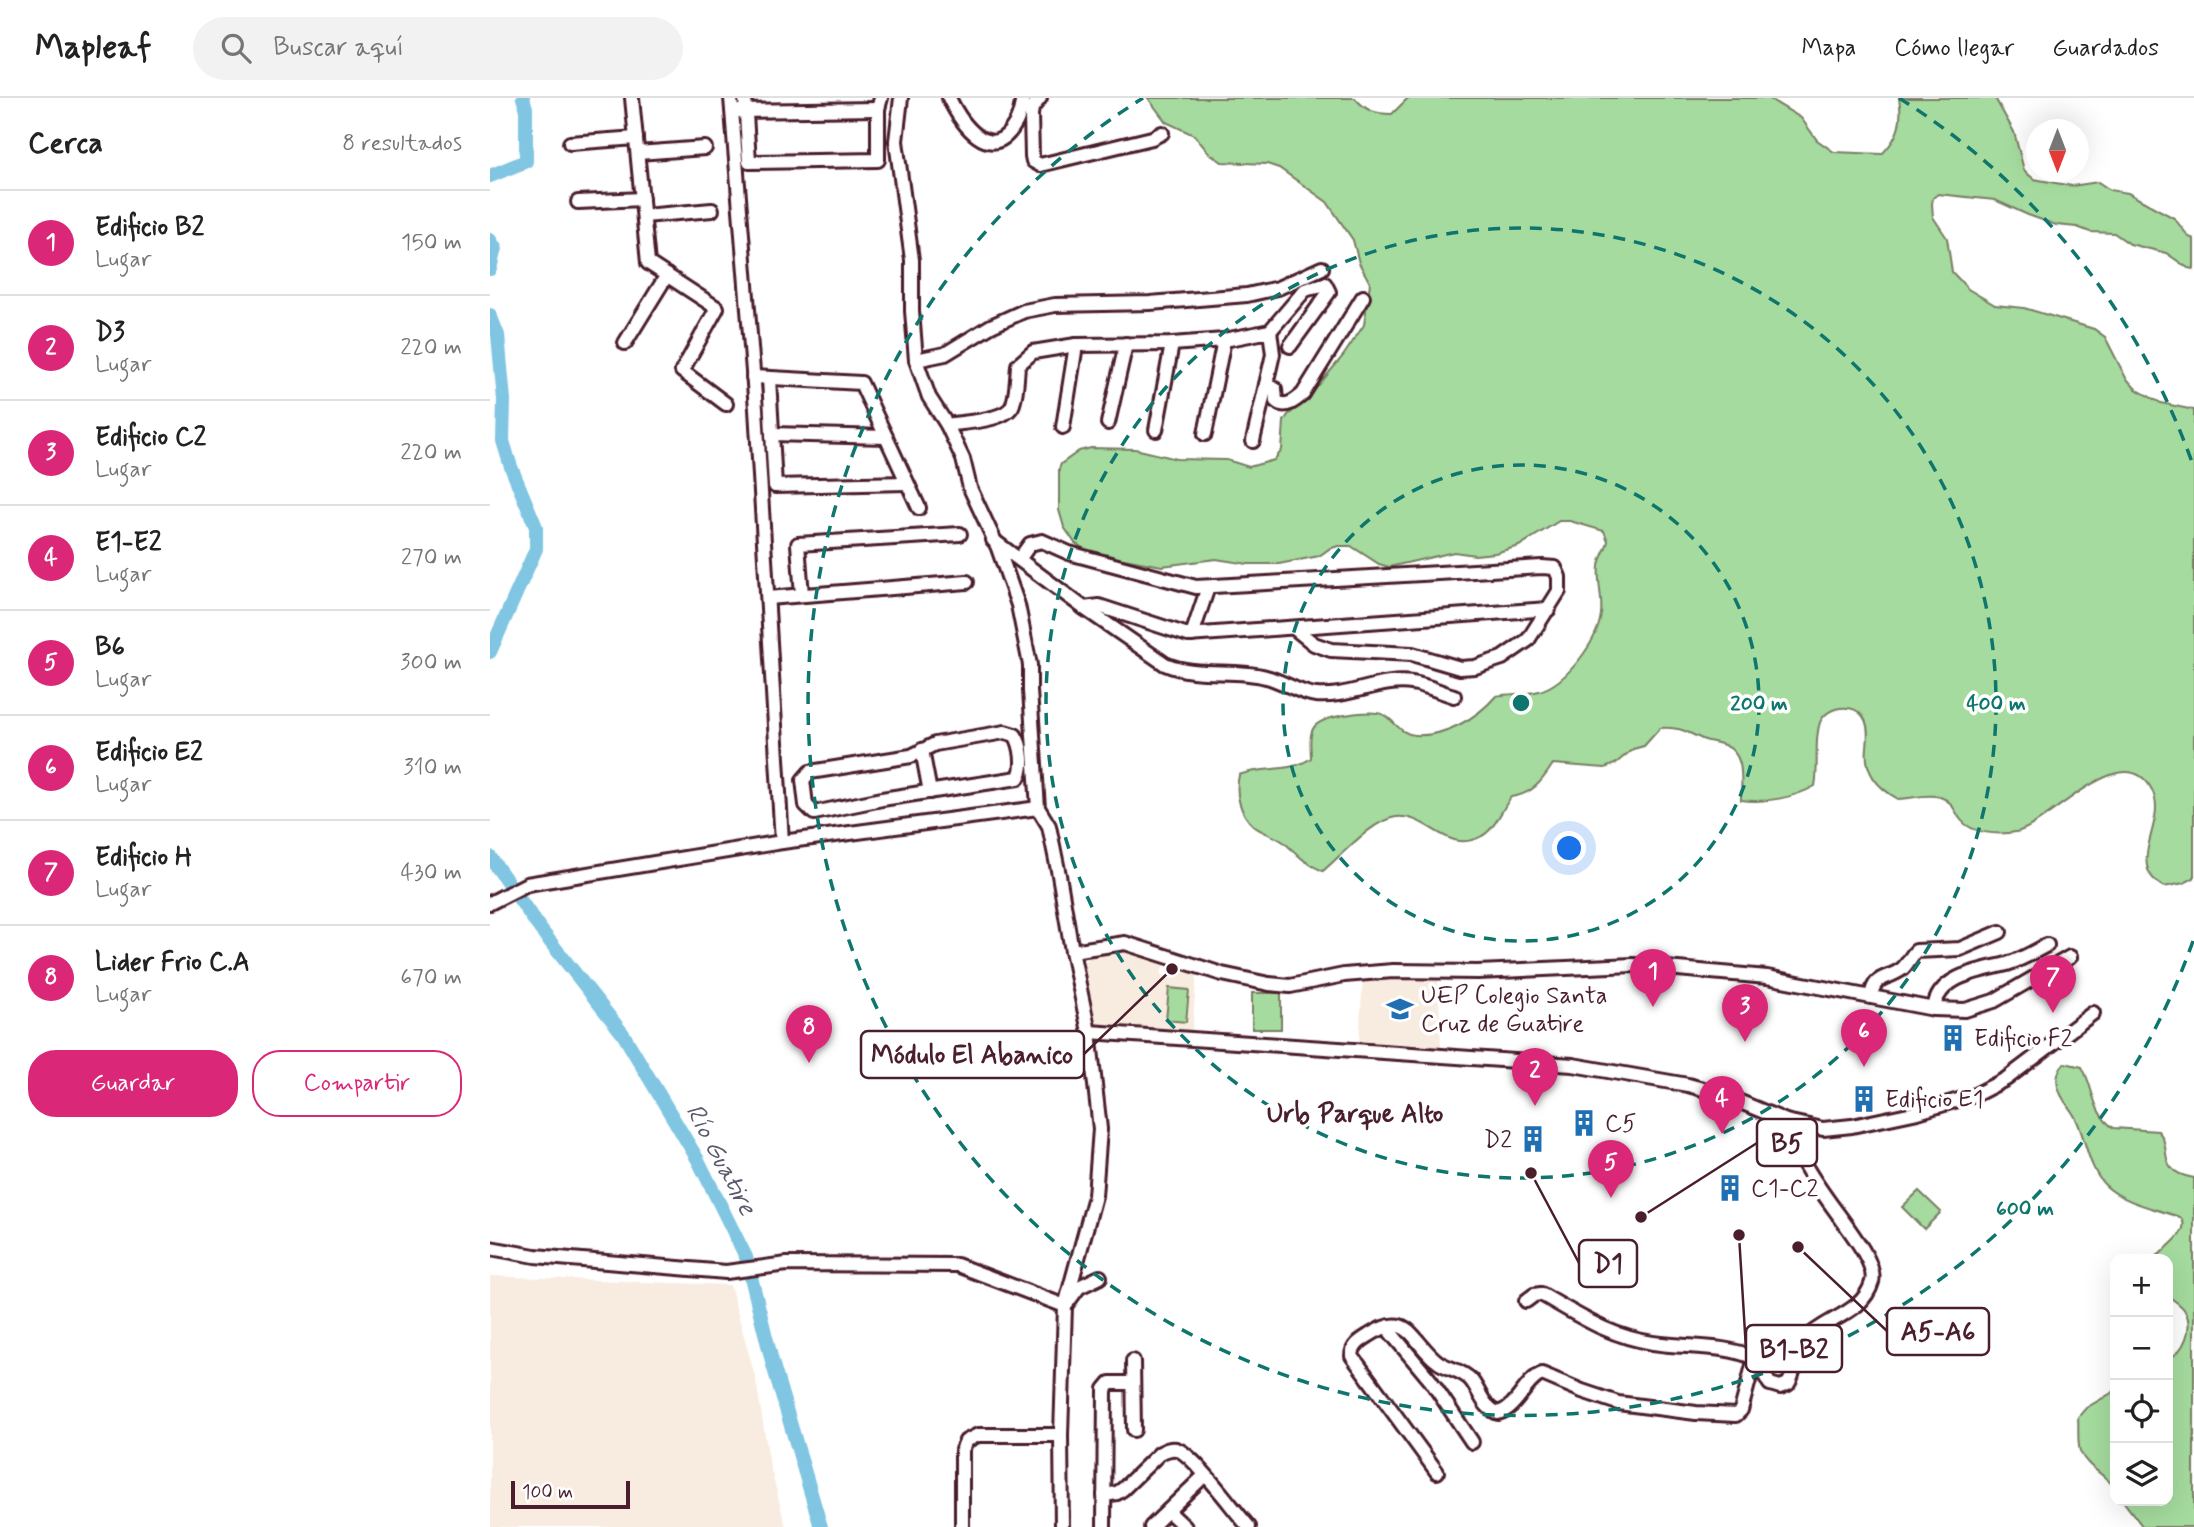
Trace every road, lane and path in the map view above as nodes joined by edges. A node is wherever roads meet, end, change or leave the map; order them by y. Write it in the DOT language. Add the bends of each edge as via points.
graph roads {
  1 [pos="632,98"];
  2 [pos="949,98"];
  3 [pos="1023,98"];
  4 [pos="1040,98"];
  5 [pos="902,100"];
  6 [pos="746,104"];
  7 [pos="879,104"];
  8 [pos="731,105"];
  9 [pos="1162,133"];
  10 [pos="636,138"];
  11 [pos="570,143"];
  12 [pos="705,148"];
  13 [pos="638,153"];
  14 [pos="642,199"];
  15 [pos="578,202"];
  16 [pos="712,210"];
  17 [pos="644,216"];
  18 [pos="1322,268"];
  19 [pos="667,275"];
  20 [pos="1363,297"];
  21 [pos="1270,331"];
  22 [pos="1224,340"];
  23 [pos="625,343"];
  24 [pos="1126,344"];
  25 [pos="1172,344"];
  26 [pos="1076,345"];
  27 [pos="1290,346"];
  28 [pos="916,360"];
  29 [pos="753,377"];
  30 [pos="769,378"];
  31 [pos="1266,385"];
  32 [pos="726,404"];
  33 [pos="1108,423"];
  34 [pos="947,425"];
  35 [pos="1063,427"];
  36 [pos="1156,430"];
  37 [pos="1205,434"];
  38 [pos="772,435"];
  39 [pos="886,437"];
  40 [pos="1254,441"];
  41 [pos="907,483"];
  42 [pos="919,508"];
  43 [pos="960,534"];
  44 [pos="993,539"];
  45 [pos="1020,558"];
  46 [pos="967,583"];
  47 [pos="1208,587"];
  48 [pos="802,595"];
  49 [pos="768,598"];
  50 [pos="1084,608"];
  51 [pos="1549,609"];
  52 [pos="1294,628"];
  53 [pos="1192,635"];
  54 [pos="1454,696"];
  55 [pos="922,750"];
  56 [pos="779,780"];
  57 [pos="803,780"];
  58 [pos="930,792"];
  59 [pos="1038,808"];
  60 [pos="782,842"];
  61 [pos="490,903"];
  62 [pos="2000,932"];
  63 [pos="2047,945"];
  64 [pos="1072,951"];
  65 [pos="2070,957"];
  66 [pos="1871,997"];
  67 [pos="1934,1009"];
  68 [pos="2093,1013"];
  69 [pos="1089,1032"];
  70 [pos="1793,1123"];
  71 [pos="490,1248"];
  72 [pos="1100,1277"];
  73 [pos="1526,1301"];
  74 [pos="1065,1306"];
  75 [pos="1390,1326"];
  76 [pos="1755,1358"];
  77 [pos="1133,1361"];
  78 [pos="1133,1382"];
  79 [pos="1134,1430"];
  80 [pos="1061,1435"];
  81 [pos="1472,1442"];
  82 [pos="1437,1472"];
  83 [pos="1205,1475"];
  84 [pos="1104,1495"];
  85 [pos="1168,1511"];
  86 [pos="962,1527"];
  87 [pos="1062,1527"];
  88 [pos="1104,1527"];
  89 [pos="1151,1527"];
  90 [pos="1185,1527"];
  91 [pos="1249,1527"];
  1 -- 10 [label="street"];
  2 -- 3 [label="street" via="971,131 990,142 1010,132"];
  4 -- 9 [label="street" via="1031,115 1032,156 1040,165"];
  5 -- 28 [label="street" via="896,141 912,260"];
  6 -- 7 [label="street"];
  6 -- 7 [label="street" via="749,162 878,160"];
  6 -- 8 [label="street"];
  8 -- 29 [label="street"];
  10 -- 11 [label="street"];
  10 -- 13 [label="street"];
  12 -- 13 [label="street"];
  13 -- 14 [label="street"];
  14 -- 15 [label="street"];
  14 -- 17 [label="street"];
  16 -- 17 [label="street"];
  17 -- 19 [label="street" via="648,263"];
  18 -- 28 [label="street" via="1278,288 1247,295 1055,305 1024,311 945,354"];
  19 -- 23 [label="street"];
  19 -- 32 [label="street" via="717,308 682,371"];
  20 -- 31 [label="street" via="1303,394 1281,404 1276,401 1275,389"];
  21 -- 22 [label="street"];
  21 -- 27 [label="street" via="1305,290 1325,285 1329,292"];
  21 -- 31 [label="street" via="1273,354"];
  22 -- 25 [label="street"];
  22 -- 37 [label="street"];
  24 -- 25 [label="street"];
  24 -- 26 [label="street"];
  24 -- 33 [label="street"];
  25 -- 36 [label="street"];
  26 -- 34 [label="street" via="1025,357 1018,365 1013,405 1005,415"];
  26 -- 35 [label="street"];
  28 -- 34 [label="street" via="929,397"];
  29 -- 30 [label="street"];
  29 -- 49 [label="street"];
  30 -- 38 [label="street"];
  30 -- 39 [label="street" via="861,383"];
  31 -- 40 [label="street"];
  34 -- 44 [label="street"];
  38 -- 39 [label="street"];
  38 -- 41 [label="street" via="775,486"];
  39 -- 41 [label="street"];
  41 -- 42 [label="street"];
  43 -- 48 [label="street" via="799,544"];
  44 -- 45 [label="street"];
  44 -- 59 [label="street" via="1018,605 1030,665"];
  45 -- 47 [label="street" via="1030,544 1041,541 1069,554"];
  45 -- 50 [label="street"];
  46 -- 48 [label="street"];
  47 -- 51 [label="street" via="1542,567 1555,568 1559,577 1559,591"];
  47 -- 53 [label="street"];
  48 -- 49 [label="street"];
  49 -- 56 [label="street"];
  50 -- 53 [label="street" via="1099,606"];
  50 -- 54 [label="street" via="1178,670 1268,677 1315,695 1412,683"];
  51 -- 52 [label="street"];
  51 -- 52 [label="street" via="1528,640 1502,658 1475,667 1460,668 1412,654 1331,650 1314,644"];
  52 -- 53 [label="street"];
  55 -- 57 [label="street" via="911,756 816,771"];
  55 -- 58 [label="street"];
  55 -- 58 [label="street" via="1005,732 1019,741 1022,771 1018,779"];
  56 -- 57 [label="street"];
  56 -- 60 [label="street"];
  57 -- 58 [label="street" via="806,805 814,813"];
  59 -- 60 [label="street"];
  59 -- 64 [label="street" via="1049,826"];
  60 -- 61 [label="street" via="527,884"];
  62 -- 66 [label="street" via="1960,949 1916,951 1901,969 1873,985"];
  63 -- 67 [label="street" via="1945,986"];
  64 -- 66 [label="street" via="1125,943 1222,974 1290,986 1393,971 1633,965 1767,977"];
  64 -- 69 [label="street"];
  65 -- 67 [label="street" via="1994,1001 1965,1010"];
  66 -- 67 [label="street"];
  68 -- 70 [label="street" via="2006,1079 1975,1095 1852,1126 1823,1129"];
  69 -- 70 [label="street" via="1573,1065 1688,1085"];
  69 -- 74 [label="street" via="1100,1129 1097,1179"];
  70 -- 76 [label="street" via="1797,1149 1870,1262 1872,1281 1854,1308 1803,1343 1788,1384 1770,1384"];
  71 -- 74 [label="street" via="535,1256 736,1272 787,1264 957,1265"];
  72 -- 74 [label="street" via="1079,1287"];
  73 -- 76 [label="street" via="1541,1294 1582,1320 1630,1339"];
  74 -- 80 [label="street"];
  75 -- 76 [label="street" via="1409,1330 1435,1359 1470,1379 1487,1406 1498,1413 1508,1409 1542,1374 1618,1403 1736,1415"];
  75 -- 81 [label="street"];
  75 -- 82 [label="street" via="1362,1340 1352,1356"];
  77 -- 78 [label="street"];
  78 -- 79 [label="street"];
  78 -- 84 [label="street" via="1110,1383 1105,1389"];
  80 -- 86 [label="street" via="978,1435 966,1441 962,1450"];
  80 -- 87 [label="street"];
  83 -- 84 [label="street" via="1183,1452 1167,1450 1118,1493"];
  83 -- 85 [label="street"];
  83 -- 91 [label="street"];
  84 -- 88 [label="street"];
  85 -- 89 [label="street"];
  85 -- 90 [label="street"];
}
